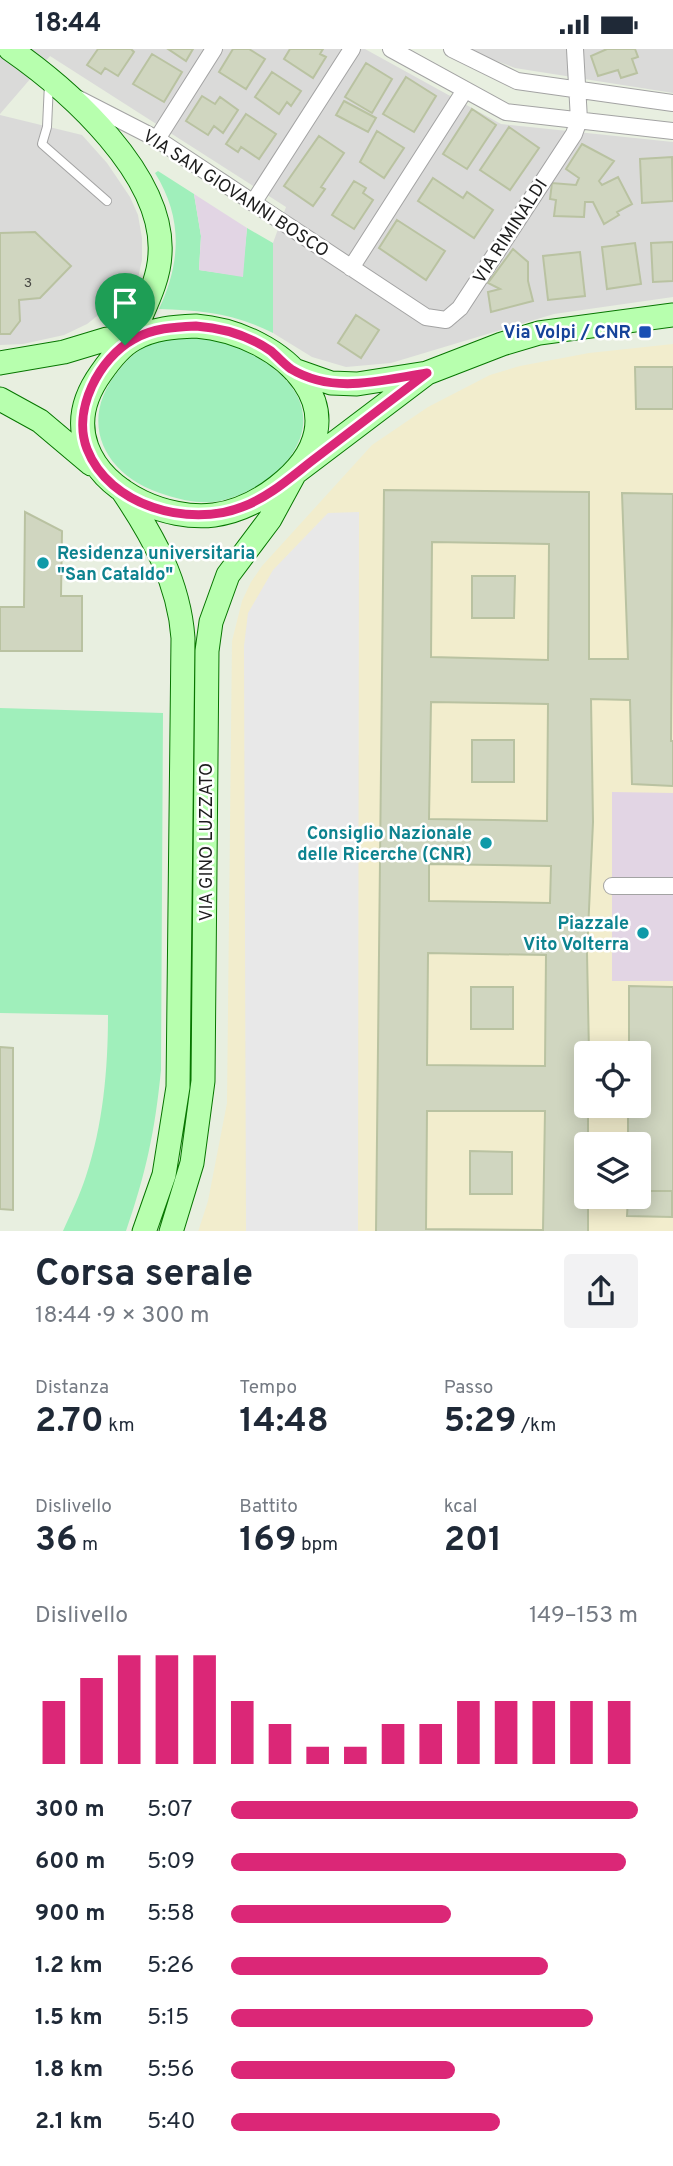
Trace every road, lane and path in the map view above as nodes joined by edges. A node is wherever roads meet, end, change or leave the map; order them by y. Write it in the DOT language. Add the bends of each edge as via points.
graph roads {
  1 [pos="10,49"];
  2 [pos="214,49"];
  3 [pos="352,49"];
  4 [pos="391,49"];
  5 [pos="453,49"];
  6 [pos="575,49"];
  7 [pos="48,76"];
  8 [pos="465,90"];
  9 [pos="579,90"];
  10 [pos="68,93"];
  11 [pos="673,103"];
  12 [pos="579,120"];
  13 [pos="673,131"];
  14 [pos="157,139"];
  15 [pos="107,201"];
  16 [pos="253,203"];
  17 [pos="352,268"];
  18 [pos="673,315"];
  19 [pos="426,317"];
  20 [pos="128,343"];
  21 [pos="0,363"];
  22 [pos="292,369"];
  23 [pos="427,373"];
  24 [pos="0,399"];
  25 [pos="295,473"];
  26 [pos="114,483"];
  27 [pos="612,886"];
  28 [pos="673,886"];
  29 [pos="144,1231"];
  30 [pos="171,1231"];
  1 -- 7 [label="main road, VIA SAN GIOVANNI BOSCO"];
  2 -- 14 [label="street"];
  3 -- 16 [label="street"];
  4 -- 8 [label="street"];
  5 -- 9 [label="street" via="517,81"];
  6 -- 9 [label="street"];
  7 -- 10 [label="main road, VIA SAN GIOVANNI BOSCO"];
  7 -- 15 [label="lane" via="43,144"];
  8 -- 12 [label="street" via="506,112"];
  8 -- 17 [label="street"];
  9 -- 11 [label="street"];
  9 -- 12 [label="street"];
  10 -- 14 [label="street, VIA SAN GIOVANNI BOSCO"];
  10 -- 20 [label="main road" via="140,180 158,222 159,266"];
  12 -- 13 [label="street"];
  12 -- 19 [label="street, VIA RIMINALDI" via="460,308 446,320"];
  14 -- 16 [label="street, VIA SAN GIOVANNI BOSCO"];
  16 -- 17 [label="street, VIA SAN GIOVANNI BOSCO"];
  17 -- 19 [label="street, VIA SAN GIOVANNI BOSCO"];
  18 -- 23 [label="main road" via="539,333"];
  20 -- 21 [label="main road" via="107,339"];
  20 -- 22 [label="main road" via="161,328 212,327 252,340"];
  20 -- 26 [label="main road" via="96,379 83,411 86,447"];
  22 -- 23 [label="main road" via="342,384"];
  22 -- 25 [label="main road" via="315,398 319,418 315,436"];
  23 -- 25 [label="main road"];
  24 -- 26 [label="main road" via="54,431"];
  25 -- 26 [label="main road" via="257,500 214,515 151,506"];
  25 -- 30 [label="main road, VIA GINO LUZZATO" via="270,519 228,575 209,631 203,1081 194,1153"];
  26 -- 29 [label="main road, VIA GINO LUZZATO" via="145,523 166,565 183,638 178,1087 164,1175"];
  27 -- 28 [label="street"];
}
